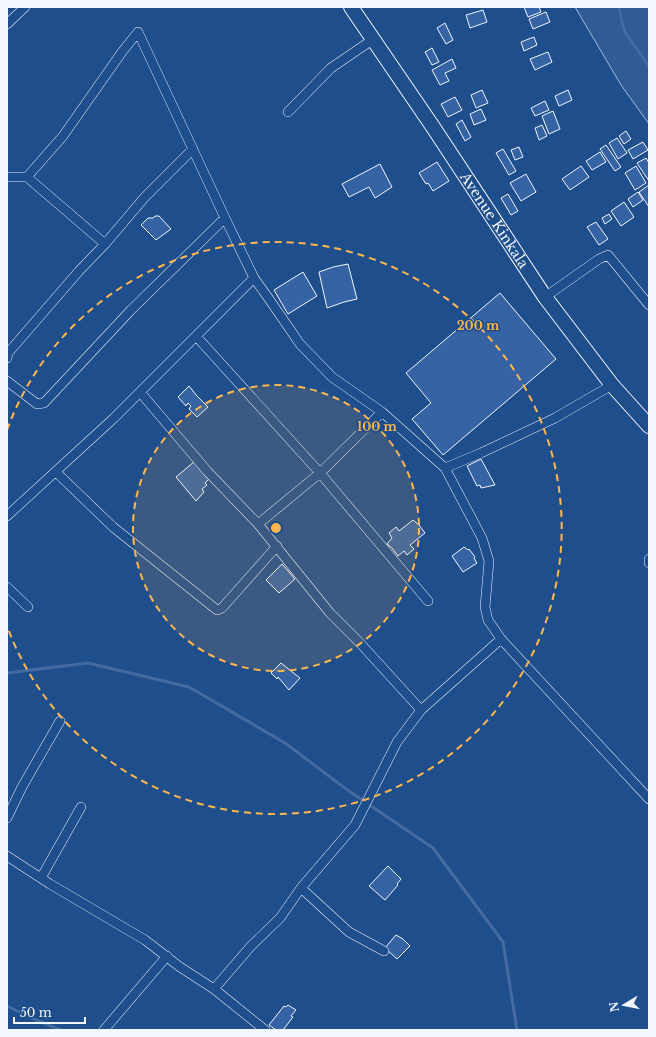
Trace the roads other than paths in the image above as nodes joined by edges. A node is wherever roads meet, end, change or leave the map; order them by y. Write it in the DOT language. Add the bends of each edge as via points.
graph roads {
  1 [pos="24,7"];
  2 [pos="351,7"];
  3 [pos="7,24"];
  4 [pos="372,40"];
  5 [pos="288,112"];
  6 [pos="193,149"];
  7 [pos="7,177"];
  8 [pos="27,177"];
  9 [pos="225,218"];
  10 [pos="105,244"];
  11 [pos="254,278"];
  12 [pos="544,296"];
  13 [pos="649,305"];
  14 [pos="196,336"];
  15 [pos="7,354"];
  16 [pos="7,381"];
  17 [pos="612,385"];
  18 [pos="140,392"];
  19 [pos="382,412"];
  20 [pos="649,426"];
  21 [pos="445,468"];
  22 [pos="56,472"];
  23 [pos="320,473"];
  24 [pos="7,516"];
  25 [pos="258,524"];
  26 [pos="276,546"];
  27 [pos="649,559"];
  28 [pos="649,563"];
  29 [pos="7,587"];
  30 [pos="428,601"];
  31 [pos="28,606"];
  32 [pos="501,639"];
  33 [pos="421,710"];
  34 [pos="60,721"];
  35 [pos="649,798"];
  36 [pos="81,807"];
  37 [pos="7,818"];
  38 [pos="7,856"];
  39 [pos="41,878"];
  40 [pos="301,888"];
  41 [pos="384,951"];
  42 [pos="167,956"];
  43 [pos="214,989"];
  44 [pos="104,1030"];
  45 [pos="265,1030"];
  1 -- 3 [label="street"];
  2 -- 4 [label="main road, Avenue Kinkala"];
  4 -- 5 [label="street" via="332,68"];
  4 -- 12 [label="main road, Avenue Kinkala" via="437,133"];
  6 -- 8 [label="street" via="138,32 63,136"];
  6 -- 9 [label="street"];
  6 -- 10 [label="street" via="144,198"];
  7 -- 8 [label="street"];
  8 -- 10 [label="street"];
  9 -- 11 [label="street"];
  9 -- 16 [label="street" via="131,310 44,403 37,404"];
  10 -- 15 [label="street" via="78,271"];
  11 -- 14 [label="street"];
  11 -- 19 [label="street" via="300,344 332,377"];
  12 -- 13 [label="street" via="608,255"];
  12 -- 17 [label="main road, Avenue Kinkala"];
  14 -- 18 [label="street"];
  14 -- 23 [label="street"];
  17 -- 20 [label="main road, Avenue Kinkala"];
  17 -- 21 [label="street" via="555,418"];
  18 -- 22 [label="street"];
  18 -- 25 [label="street" via="207,471"];
  19 -- 21 [label="street"];
  19 -- 23 [label="street"];
  21 -- 32 [label="street" via="482,538 489,561 485,607 488,620"];
  22 -- 24 [label="street"];
  22 -- 26 [label="street" via="113,527 217,610 222,608"];
  23 -- 25 [label="street"];
  23 -- 30 [label="street"];
  25 -- 26 [label="street"];
  26 -- 33 [label="street" via="330,613"];
  27 -- 28 [label="street"];
  29 -- 31 [label="street"];
  32 -- 33 [label="street"];
  32 -- 35 [label="street"];
  33 -- 40 [label="street" via="397,742 355,825"];
  34 -- 37 [label="street"];
  36 -- 39 [label="street"];
  38 -- 39 [label="street"];
  39 -- 42 [label="street" via="145,940"];
  40 -- 41 [label="street" via="349,932"];
  40 -- 43 [label="street" via="280,918 251,946"];
  42 -- 43 [label="street"];
  42 -- 44 [label="street"];
  43 -- 45 [label="street"];
}
